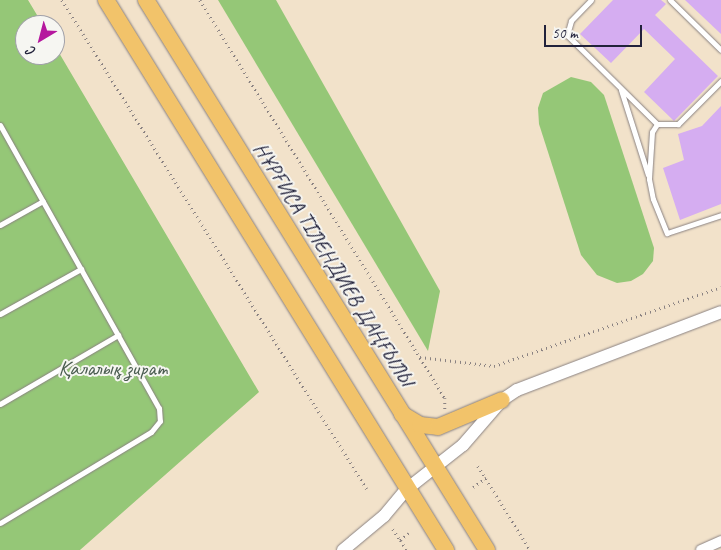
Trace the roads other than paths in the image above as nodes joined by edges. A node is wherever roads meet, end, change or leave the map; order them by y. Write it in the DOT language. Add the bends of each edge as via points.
graph roads {
  1 [pos="106,0"];
  2 [pos="146,0"];
  3 [pos="591,0"];
  4 [pos="670,0"];
  5 [pos="721,50"];
  6 [pos="721,81"];
  7 [pos="620,87"];
  8 [pos="657,124"];
  9 [pos="0,126"];
  10 [pos="649,179"];
  11 [pos="43,201"];
  12 [pos="721,215"];
  13 [pos="0,225"];
  14 [pos="81,268"];
  15 [pos="721,312"];
  16 [pos="0,314"];
  17 [pos="118,335"];
  18 [pos="502,400"];
  19 [pos="0,404"];
  20 [pos="402,414"];
  21 [pos="436,467"];
  22 [pos="408,489"];
  23 [pos="0,523"];
  24 [pos="721,541"];
  25 [pos="343,550"];
  26 [pos="446,550"];
  27 [pos="487,550"];
  28 [pos="701,550"];
  1 -- 22 [label="main road"];
  2 -- 20 [label="main road, НҰРҒИСА ТІЛЕНДИЕВ ДАҢҒЫЛЫ"];
  3 -- 7 [label="lane" via="571,21 567,34"];
  4 -- 5 [label="lane"];
  6 -- 8 [label="lane" via="678,124"];
  7 -- 8 [label="lane"];
  7 -- 10 [label="lane"];
  8 -- 10 [label="lane" via="651,142"];
  9 -- 11 [label="lane"];
  10 -- 12 [label="lane" via="653,199 668,233"];
  11 -- 13 [label="lane"];
  11 -- 14 [label="lane"];
  14 -- 16 [label="lane"];
  14 -- 17 [label="lane"];
  15 -- 18 [label="street" via="532,382"];
  17 -- 19 [label="lane"];
  17 -- 23 [label="lane" via="158,408 160,421 151,432"];
  18 -- 20 [label="main road" via="438,427 420,424"];
  18 -- 21 [label="street" via="463,445"];
  20 -- 21 [label="main road, НҰРҒИСА ТІЛЕНДИЕВ ДАҢҒЫЛЫ"];
  21 -- 22 [label="street"];
  21 -- 27 [label="main road, НҰРҒИСА ТІЛЕНДИЕВ ДАҢҒЫЛЫ"];
  22 -- 25 [label="street" via="384,516"];
  22 -- 26 [label="main road"];
  24 -- 28 [label="street"];
}
